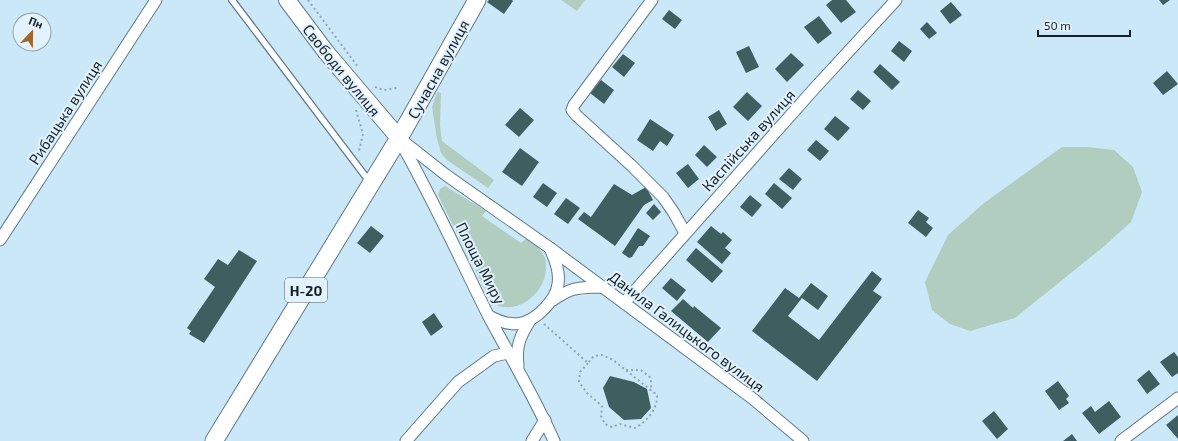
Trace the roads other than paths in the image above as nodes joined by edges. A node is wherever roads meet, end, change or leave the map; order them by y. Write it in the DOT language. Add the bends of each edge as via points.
graph roads {
  1 [pos="156,0"];
  2 [pos="232,0"];
  3 [pos="287,0"];
  4 [pos="477,0"];
  5 [pos="652,0"];
  6 [pos="896,0"];
  7 [pos="399,138"];
  8 [pos="371,184"];
  9 [pos="685,234"];
  10 [pos="0,240"];
  11 [pos="550,248"];
  12 [pos="603,287"];
  13 [pos="553,300"];
  14 [pos="624,303"];
  15 [pos="489,315"];
  16 [pos="532,319"];
  17 [pos="508,353"];
  18 [pos="519,371"];
  19 [pos="1178,398"];
  20 [pos="545,420"];
  21 [pos="214,441"];
  22 [pos="406,441"];
  23 [pos="532,441"];
  24 [pos="554,441"];
  25 [pos="803,441"];
  26 [pos="1121,441"];
  1 -- 10 [label="street, Рибацька вулиця"];
  2 -- 8 [label="lane"];
  3 -- 7 [label="main road, Свободи вулиця" via="326,52"];
  4 -- 7 [label="main road, Сучасна вулиця / Н-20"];
  5 -- 9 [label="street" via="572,110 663,198"];
  6 -- 9 [label="street, Каспійська вулиця" via="812,90"];
  7 -- 8 [label="main road, Н-20"];
  7 -- 11 [label="street" via="446,175"];
  7 -- 15 [label="street, Площа Миру"];
  8 -- 21 [label="main road, Н-20"];
  9 -- 14 [label="street, Каспійська вулиця"];
  11 -- 12 [label="street, Данила Галицького вулиця"];
  11 -- 13 [label="street" via="558,269 558,285"];
  12 -- 13 [label="street" via="575,287"];
  12 -- 14 [label="street, Данила Галицького вулиця"];
  13 -- 16 [label="street"];
  14 -- 25 [label="street, Данила Галицького вулиця" via="752,398"];
  15 -- 16 [label="street, Площа Миру" via="501,322 514,324"];
  15 -- 17 [label="street"];
  16 -- 18 [label="street" via="518,343"];
  17 -- 18 [label="street"];
  17 -- 22 [label="street" via="494,356 458,382"];
  18 -- 20 [label="street"];
  19 -- 26 [label="street"];
  20 -- 23 [label="street"];
  20 -- 24 [label="street"];
}
